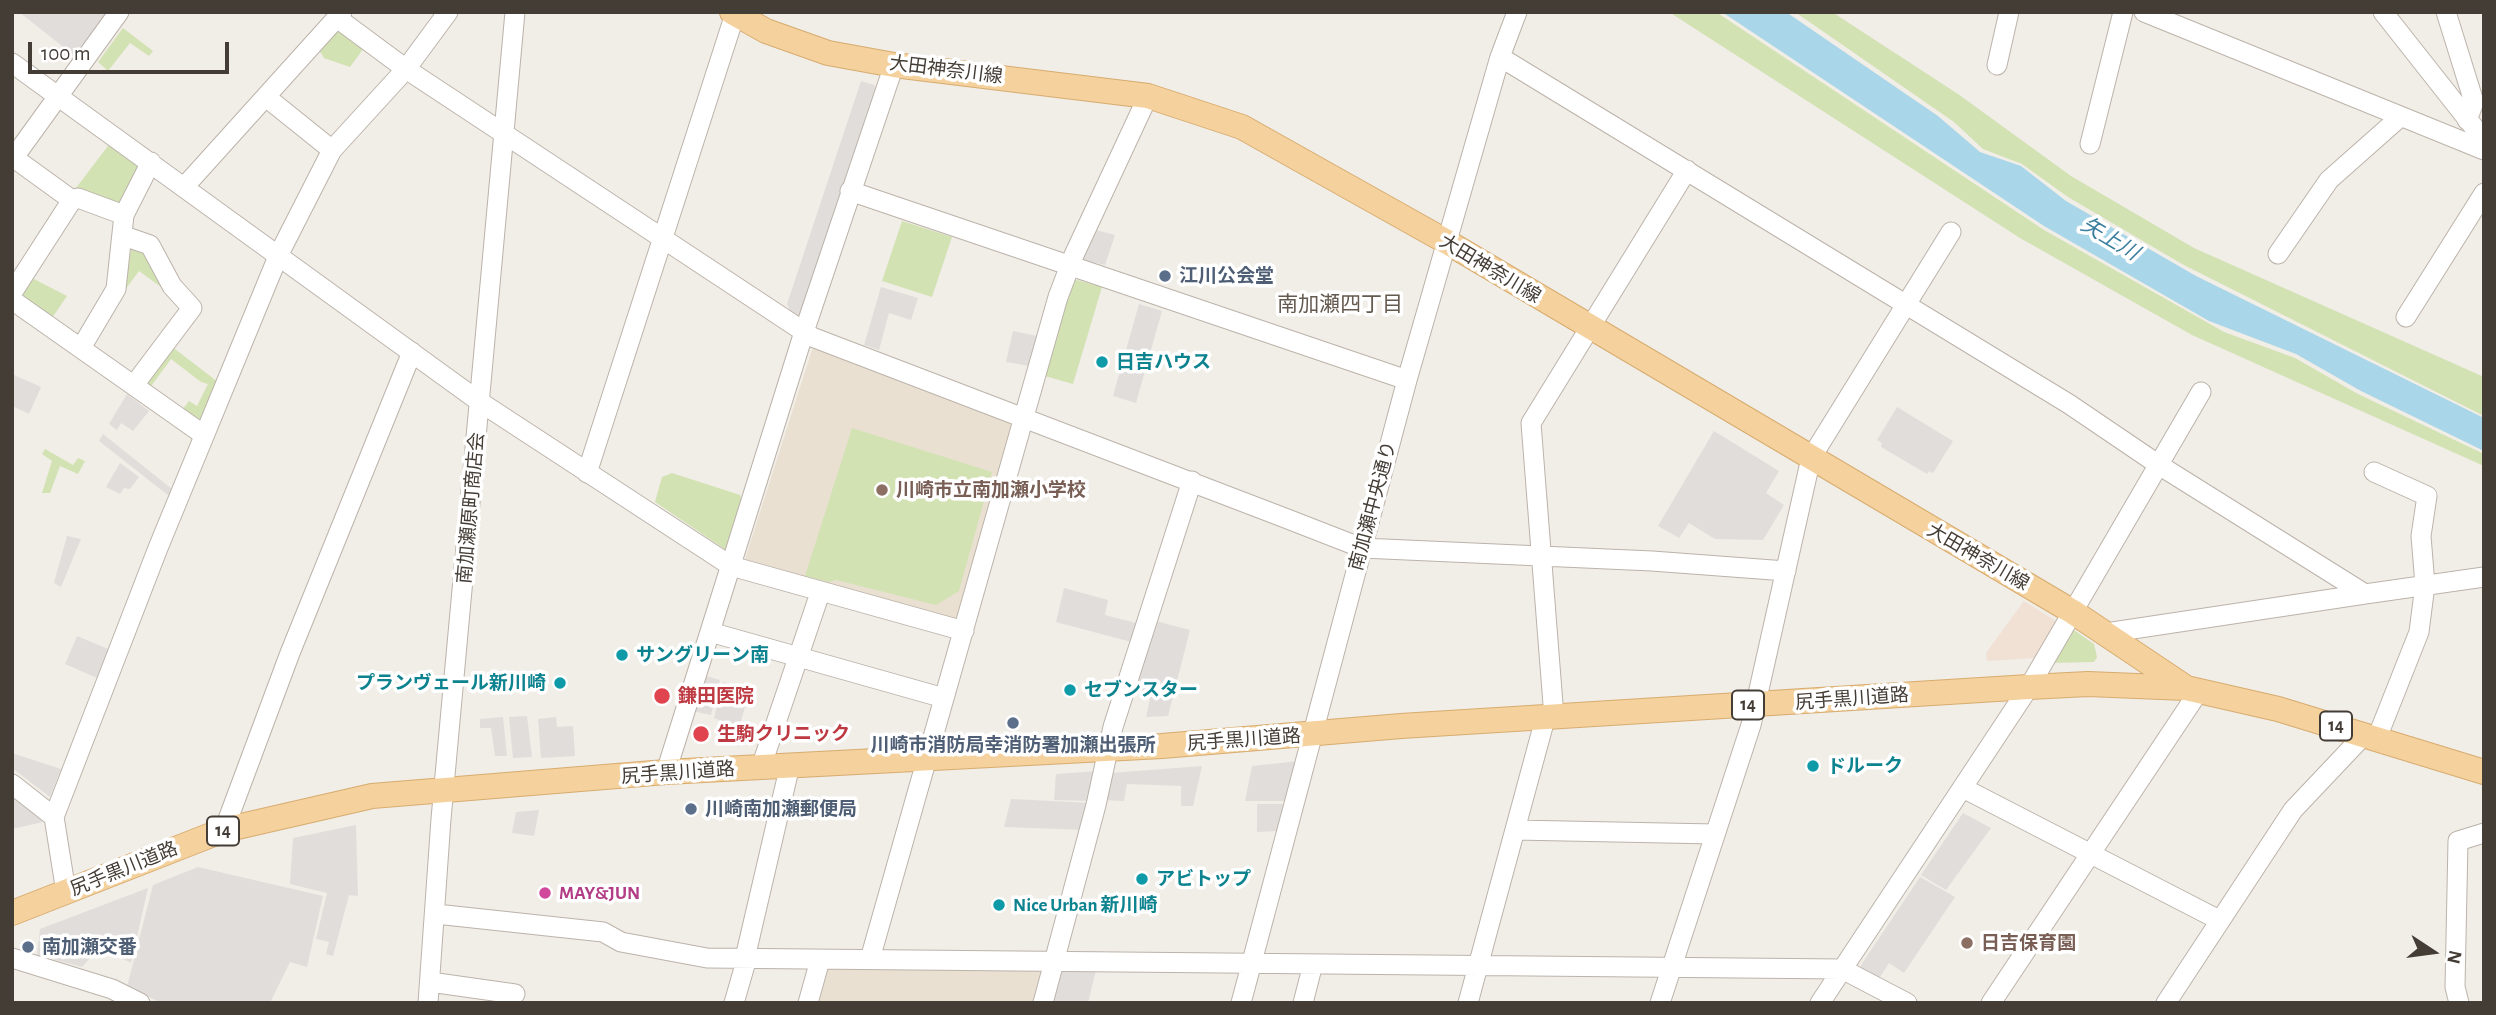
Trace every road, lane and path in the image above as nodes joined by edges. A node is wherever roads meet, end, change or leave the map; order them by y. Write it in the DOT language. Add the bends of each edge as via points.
graph roads {
  1 [pos="119,12"];
  2 [pos="448,12"];
  3 [pos="515,12"];
  4 [pos="1517,12"];
  5 [pos="2009,12"];
  6 [pos="2123,12"];
  7 [pos="2144,12"];
  8 [pos="2382,12"];
  9 [pos="2446,12"];
  10 [pos="734,13"];
  11 [pos="339,15"];
  12 [pos="1500,57"];
  13 [pos="12,63"];
  14 [pos="894,65"];
  15 [pos="1997,65"];
  16 [pos="406,69"];
  17 [pos="1149,96"];
  18 [pos="58,97"];
  19 [pos="266,97"];
  20 [pos="2399,118"];
  21 [pos="2467,120"];
  22 [pos="505,134"];
  23 [pos="2484,140"];
  24 [pos="2090,144"];
  25 [pos="332,150"];
  26 [pos="2484,150"];
  27 [pos="13,159"];
  28 [pos="151,162"];
  29 [pos="1686,170"];
  30 [pos="185,186"];
  31 [pos="850,191"];
  32 [pos="2484,193"];
  33 [pos="72,200"];
  34 [pos="124,215"];
  35 [pos="1951,232"];
  36 [pos="124,236"];
  37 [pos="663,239"];
  38 [pos="1447,242"];
  39 [pos="279,254"];
  40 [pos="2278,254"];
  41 [pos="1069,268"];
  42 [pos="12,293"];
  43 [pos="12,300"];
  44 [pos="1906,305"];
  45 [pos="2406,317"];
  46 [pos="1590,328"];
  47 [pos="804,332"];
  48 [pos="80,348"];
  49 [pos="412,352"];
  50 [pos="1407,380"];
  51 [pos="134,385"];
  52 [pos="2201,392"];
  53 [pos="480,402"];
  54 [pos="1026,418"];
  55 [pos="204,435"];
  56 [pos="1811,458"];
  57 [pos="2159,465"];
  58 [pos="2374,472"];
  59 [pos="587,473"];
  60 [pos="1192,481"];
  61 [pos="1362,548"];
  62 [pos="1542,555"];
  63 [pos="731,566"];
  64 [pos="1786,571"];
  65 [pos="2484,577"];
  66 [pos="2425,585"];
  67 [pos="820,593"];
  68 [pos="2365,594"];
  69 [pos="2073,612"];
  70 [pos="964,631"];
  71 [pos="710,632"];
  72 [pos="2106,633"];
  73 [pos="799,657"];
  74 [pos="2029,687"];
  75 [pos="2192,689"];
  76 [pos="944,698"];
  77 [pos="1755,705"];
  78 [pos="1550,718"];
  79 [pos="1311,735"];
  80 [pos="2371,736"];
  81 [pos="1110,747"];
  82 [pos="927,757"];
  83 [pos="790,765"];
  84 [pos="761,767"];
  85 [pos="666,772"];
  86 [pos="2484,772"];
  87 [pos="12,784"];
  88 [pos="1964,788"];
  89 [pos="444,791"];
  90 [pos="54,817"];
  91 [pos="224,830"];
  92 [pos="1515,830"];
  93 [pos="1716,834"];
  94 [pos="2484,834"];
  95 [pos="2089,854"];
  96 [pos="66,892"];
  97 [pos="12,913"];
  98 [pos="436,914"];
  99 [pos="2219,920"];
  100 [pos="12,958"];
  101 [pos="746,958"];
  102 [pos="870,959"];
  103 [pos="820,960"];
  104 [pos="1053,963"];
  105 [pos="1252,964"];
  106 [pos="1313,964"];
  107 [pos="1478,966"];
  108 [pos="1672,967"];
  109 [pos="1842,969"];
  110 [pos="430,982"];
  111 [pos="515,994"];
  112 [pos="141,1003"];
  113 [pos="428,1003"];
  114 [pos="734,1003"];
  115 [pos="808,1003"];
  116 [pos="1043,1003"];
  117 [pos="1241,1003"];
  118 [pos="1303,1003"];
  119 [pos="1468,1003"];
  120 [pos="1660,1003"];
  121 [pos="1820,1003"];
  122 [pos="1907,1003"];
  123 [pos="1991,1003"];
  124 [pos="2166,1003"];
  125 [pos="2459,1003"];
  1 -- 18 [label="street"];
  2 -- 16 [label="street"];
  3 -- 22 [label="street, 南加瀬原町商店会"];
  4 -- 12 [label="street, 南加瀬中央通り"];
  5 -- 15 [label="street"];
  6 -- 24 [label="street"];
  7 -- 20 [label="street"];
  8 -- 21 [label="street"];
  9 -- 21 [label="street" via="2474,102"];
  10 -- 14 [label="main road, 大田神奈川線" via="766,31 828,53"];
  10 -- 37 [label="street"];
  11 -- 16 [label="street"];
  11 -- 19 [label="street"];
  12 -- 29 [label="street"];
  12 -- 38 [label="street, 南加瀬中央通り"];
  13 -- 18 [label="street"];
  14 -- 17 [label="main road, 大田神奈川線"];
  14 -- 31 [label="street"];
  16 -- 22 [label="street"];
  16 -- 25 [label="street"];
  17 -- 38 [label="main road, 大田神奈川線" via="1242,127"];
  17 -- 41 [label="street"];
  18 -- 27 [label="street"];
  18 -- 28 [label="street"];
  19 -- 25 [label="street"];
  19 -- 30 [label="street"];
  20 -- 26 [label="street"];
  20 -- 40 [label="street" via="2329,180"];
  21 -- 23 [label="street"];
  22 -- 37 [label="street"];
  22 -- 53 [label="street, 南加瀬原町商店会"];
  25 -- 39 [label="street"];
  27 -- 33 [label="street"];
  28 -- 30 [label="street"];
  28 -- 34 [label="street"];
  29 -- 44 [label="street"];
  29 -- 46 [label="street"];
  30 -- 39 [label="street"];
  31 -- 41 [label="street"];
  31 -- 47 [label="street"];
  32 -- 45 [label="street"];
  33 -- 34 [label="street" via="78,198"];
  33 -- 42 [label="street"];
  34 -- 36 [label="street"];
  35 -- 44 [label="street"];
  36 -- 48 [label="street" via="116,289"];
  36 -- 51 [label="street" via="150,245 172,286 192,308"];
  37 -- 47 [label="street"];
  37 -- 59 [label="street"];
  38 -- 46 [label="main road, 大田神奈川線"];
  38 -- 50 [label="street, 南加瀬中央通り"];
  39 -- 49 [label="street"];
  39 -- 55 [label="street"];
  41 -- 50 [label="street"];
  41 -- 54 [label="street"];
  43 -- 48 [label="street"];
  44 -- 56 [label="street"];
  44 -- 57 [label="street"];
  46 -- 56 [label="main road, 大田神奈川線"];
  46 -- 62 [label="street" via="1531,423"];
  47 -- 54 [label="street"];
  47 -- 63 [label="street"];
  48 -- 51 [label="street"];
  49 -- 53 [label="street"];
  49 -- 91 [label="street"];
  50 -- 61 [label="street, 南加瀬中央通り"];
  51 -- 55 [label="street"];
  52 -- 57 [label="street"];
  53 -- 59 [label="street"];
  53 -- 89 [label="street, 南加瀬原町商店会"];
  54 -- 60 [label="street"];
  54 -- 70 [label="street"];
  55 -- 90 [label="street"];
  56 -- 64 [label="street"];
  56 -- 69 [label="main road, 大田神奈川線"];
  57 -- 68 [label="street"];
  57 -- 69 [label="street"];
  58 -- 66 [label="street" via="2427,496 2421,536"];
  59 -- 63 [label="street"];
  60 -- 61 [label="street"];
  60 -- 81 [label="street"];
  61 -- 62 [label="street"];
  61 -- 79 [label="street, 南加瀬中央通り"];
  62 -- 64 [label="street"];
  62 -- 78 [label="street"];
  63 -- 67 [label="street"];
  63 -- 71 [label="street"];
  64 -- 77 [label="street"];
  65 -- 66 [label="street"];
  66 -- 68 [label="street"];
  66 -- 80 [label="street" via="2419,632"];
  67 -- 70 [label="street"];
  67 -- 73 [label="street"];
  68 -- 72 [label="street"];
  69 -- 72 [label="main road, 大田神奈川線"];
  69 -- 74 [label="street"];
  70 -- 76 [label="street"];
  71 -- 73 [label="street"];
  71 -- 85 [label="street"];
  72 -- 75 [label="main road, 大田神奈川線"];
  73 -- 76 [label="street"];
  73 -- 84 [label="street"];
  74 -- 75 [label="main road, 尻手黒川道路 / 14" via="2088,684"];
  74 -- 77 [label="main road, 尻手黒川道路 / 14"];
  74 -- 88 [label="street"];
  75 -- 80 [label="main road, 尻手黒川道路 / 14"];
  75 -- 95 [label="street"];
  76 -- 82 [label="street"];
  77 -- 78 [label="main road, 尻手黒川道路 / 14"];
  77 -- 93 [label="street"];
  78 -- 79 [label="main road, 尻手黒川道路 / 14"];
  78 -- 92 [label="street"];
  79 -- 81 [label="main road, 尻手黒川道路 / 14"];
  79 -- 105 [label="street, 南加瀬中央通り"];
  80 -- 86 [label="main road, 尻手黒川道路 / 14"];
  80 -- 99 [label="street" via="2293,810"];
  81 -- 82 [label="main road, 尻手黒川道路 / 14"];
  81 -- 104 [label="street"];
  82 -- 83 [label="main road, 尻手黒川道路 / 14"];
  82 -- 102 [label="street"];
  83 -- 84 [label="main road, 尻手黒川道路 / 14"];
  83 -- 101 [label="street"];
  84 -- 85 [label="main road, 尻手黒川道路 / 14"];
  85 -- 89 [label="main road, 尻手黒川道路 / 14"];
  87 -- 90 [label="street"];
  88 -- 95 [label="street"];
  88 -- 109 [label="street"];
  89 -- 91 [label="main road, 尻手黒川道路 / 14" via="372,796"];
  89 -- 98 [label="street, 南加瀬原町商店会"];
  90 -- 96 [label="street"];
  91 -- 96 [label="main road, 尻手黒川道路 / 14"];
  92 -- 93 [label="street"];
  92 -- 107 [label="street"];
  93 -- 108 [label="street"];
  94 -- 125 [label="street" via="2458,841 2455,988"];
  95 -- 99 [label="street"];
  95 -- 123 [label="street"];
  96 -- 97 [label="main road, 尻手黒川道路 / 14"];
  98 -- 101 [label="street" via="603,932 621,942 691,956"];
  98 -- 110 [label="street, 南加瀬原町商店会"];
  99 -- 124 [label="street"];
  100 -- 112 [label="street" via="112,989"];
  101 -- 103 [label="street"];
  101 -- 114 [label="street"];
  102 -- 103 [label="street"];
  102 -- 104 [label="street"];
  103 -- 115 [label="street"];
  104 -- 105 [label="street"];
  104 -- 116 [label="street"];
  105 -- 106 [label="street"];
  105 -- 117 [label="street, 南加瀬中央通り"];
  106 -- 107 [label="street"];
  106 -- 118 [label="street"];
  107 -- 108 [label="street"];
  107 -- 119 [label="street"];
  108 -- 109 [label="street"];
  108 -- 120 [label="street"];
  109 -- 121 [label="street"];
  109 -- 122 [label="street"];
  110 -- 111 [label="street"];
  110 -- 113 [label="street, 南加瀬原町商店会"];
}
